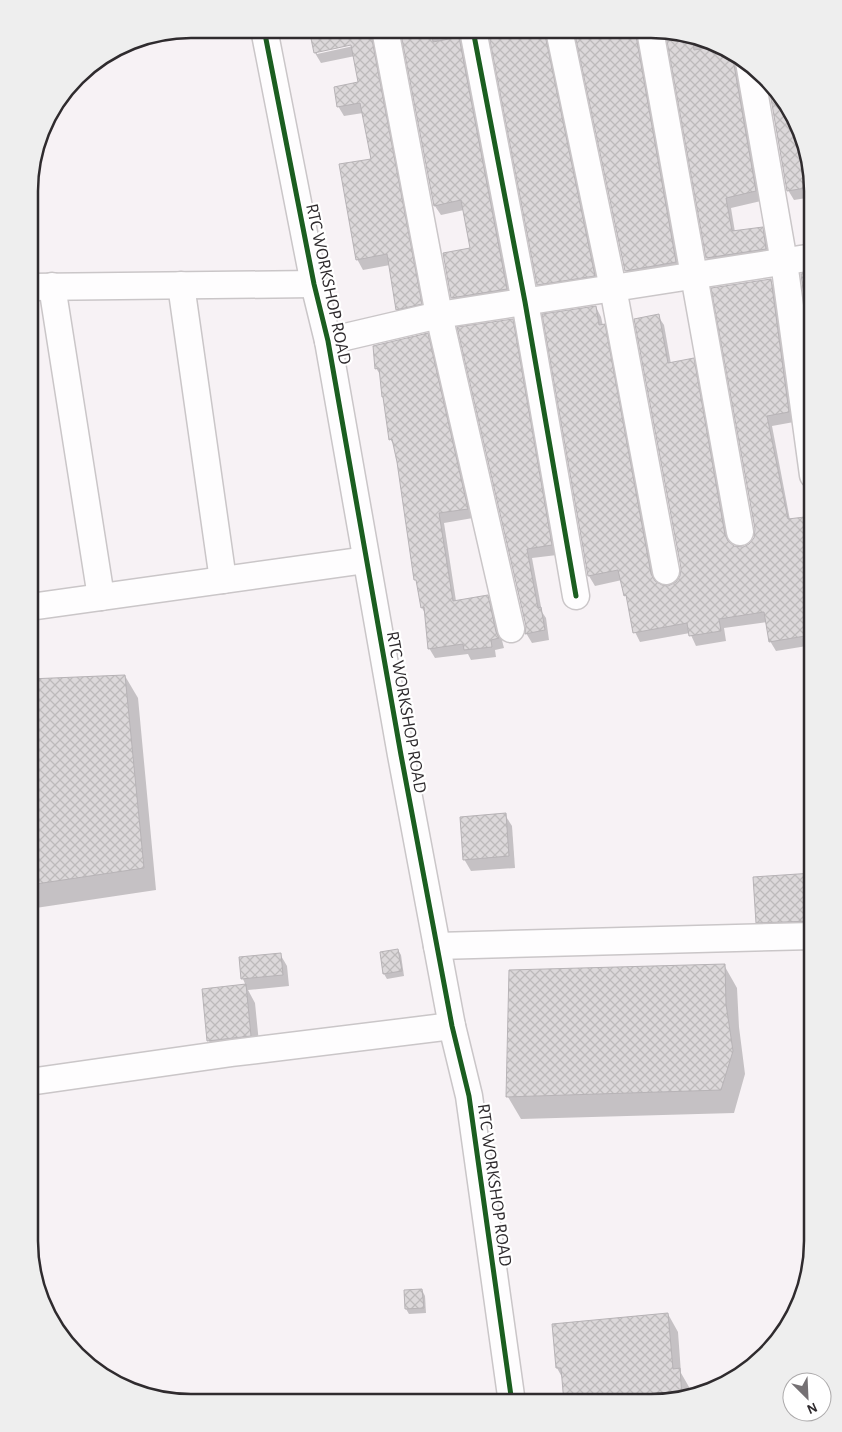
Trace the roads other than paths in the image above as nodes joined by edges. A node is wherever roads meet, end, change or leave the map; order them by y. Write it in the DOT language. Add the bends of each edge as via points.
graph roads {
  1 [pos="266,38"];
  2 [pos="387,38"];
  3 [pos="474,38"];
  4 [pos="561,38"];
  5 [pos="651,38"];
  6 [pos="751,75"];
  7 [pos="804,259"];
  8 [pos="784,262"];
  9 [pos="695,276"];
  10 [pos="314,284"];
  11 [pos="181,285"];
  12 [pos="41,287"];
  13 [pos="613,288"];
  14 [pos="525,302"];
  15 [pos="439,315"];
  16 [pos="328,341"];
  17 [pos="804,409"];
  18 [pos="740,532"];
  19 [pos="366,560"];
  20 [pos="666,571"];
  21 [pos="223,580"];
  22 [pos="576,596"];
  23 [pos="101,597"];
  24 [pos="38,605"];
  25 [pos="510,629"];
  26 [pos="804,936"];
  27 [pos="437,946"];
  28 [pos="452,1026"];
  29 [pos="38,1081"];
  30 [pos="511,1394"];
  1 -- 10 [label="street, RTC WORKSHOP ROAD"];
  2 -- 15 [label="street"];
  3 -- 14 [label="street"];
  4 -- 13 [label="street"];
  5 -- 9 [label="street"];
  6 -- 8 [label="street"];
  7 -- 8 [label="street"];
  8 -- 9 [label="street"];
  8 -- 17 [label="street"];
  9 -- 13 [label="street"];
  9 -- 18 [label="street"];
  10 -- 11 [label="street"];
  10 -- 16 [label="street, RTC WORKSHOP ROAD"];
  11 -- 12 [label="street"];
  11 -- 21 [label="street"];
  12 -- 23 [label="street"];
  13 -- 14 [label="street"];
  13 -- 20 [label="street"];
  14 -- 15 [label="street"];
  14 -- 22 [label="street"];
  15 -- 16 [label="street"];
  15 -- 25 [label="street"];
  16 -- 19 [label="street, RTC WORKSHOP ROAD"];
  19 -- 21 [label="street"];
  19 -- 27 [label="street, RTC WORKSHOP ROAD"];
  21 -- 23 [label="street"];
  23 -- 24 [label="street"];
  26 -- 27 [label="street"];
  27 -- 28 [label="street, RTC WORKSHOP ROAD"];
  28 -- 29 [label="street"];
  28 -- 30 [label="street, RTC WORKSHOP ROAD" via="469,1096"];
}
